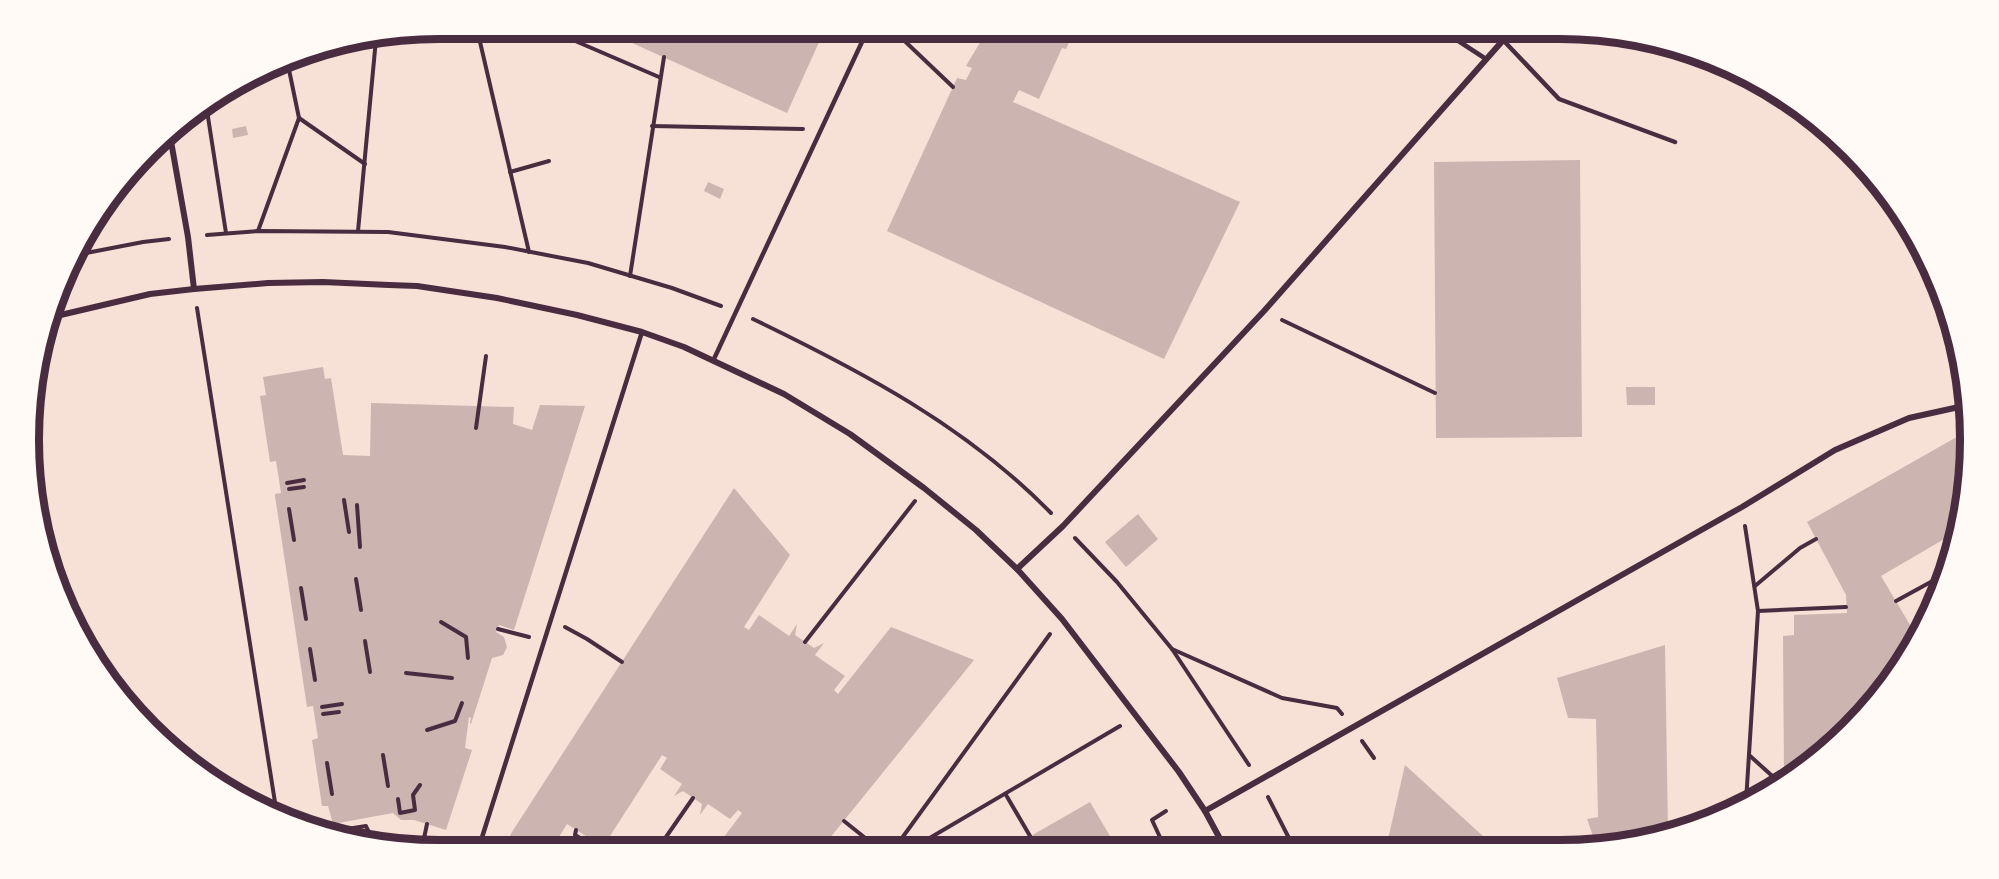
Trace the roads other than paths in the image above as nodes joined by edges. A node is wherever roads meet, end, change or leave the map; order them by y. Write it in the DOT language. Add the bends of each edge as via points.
graph roads {
  1 [pos="863,39"];
  2 [pos="1457,39"];
  3 [pos="1503,40"];
  4 [pos="1486,59"];
  5 [pos="171,142"];
  6 [pos="1675,142"];
  7 [pos="194,289"];
  8 [pos="59,315"];
  9 [pos="642,332"];
  10 [pos="713,361"];
  11 [pos="1959,407"];
  12 [pos="1017,569"];
  13 [pos="1205,811"];
  14 [pos="481,840"];
  15 [pos="1221,840"];
  1 -- 10 [label="lane"];
  2 -- 4 [label="lane"];
  3 -- 4 [label="street"];
  3 -- 6 [label="lane" via="1559,99"];
  4 -- 12 [label="street" via="1264,311 1064,526"];
  5 -- 7 [label="street"];
  7 -- 8 [label="street" via="150,294"];
  7 -- 9 [label="street" via="323,282 417,286 497,298"];
  9 -- 10 [label="street"];
  9 -- 14 [label="lane"];
  10 -- 12 [label="street" via="784,394 850,434 976,530"];
  11 -- 13 [label="street" via="1909,418 1835,450 1742,507"];
  12 -- 13 [label="street" via="1062,619"];
  13 -- 15 [label="street"];
}
